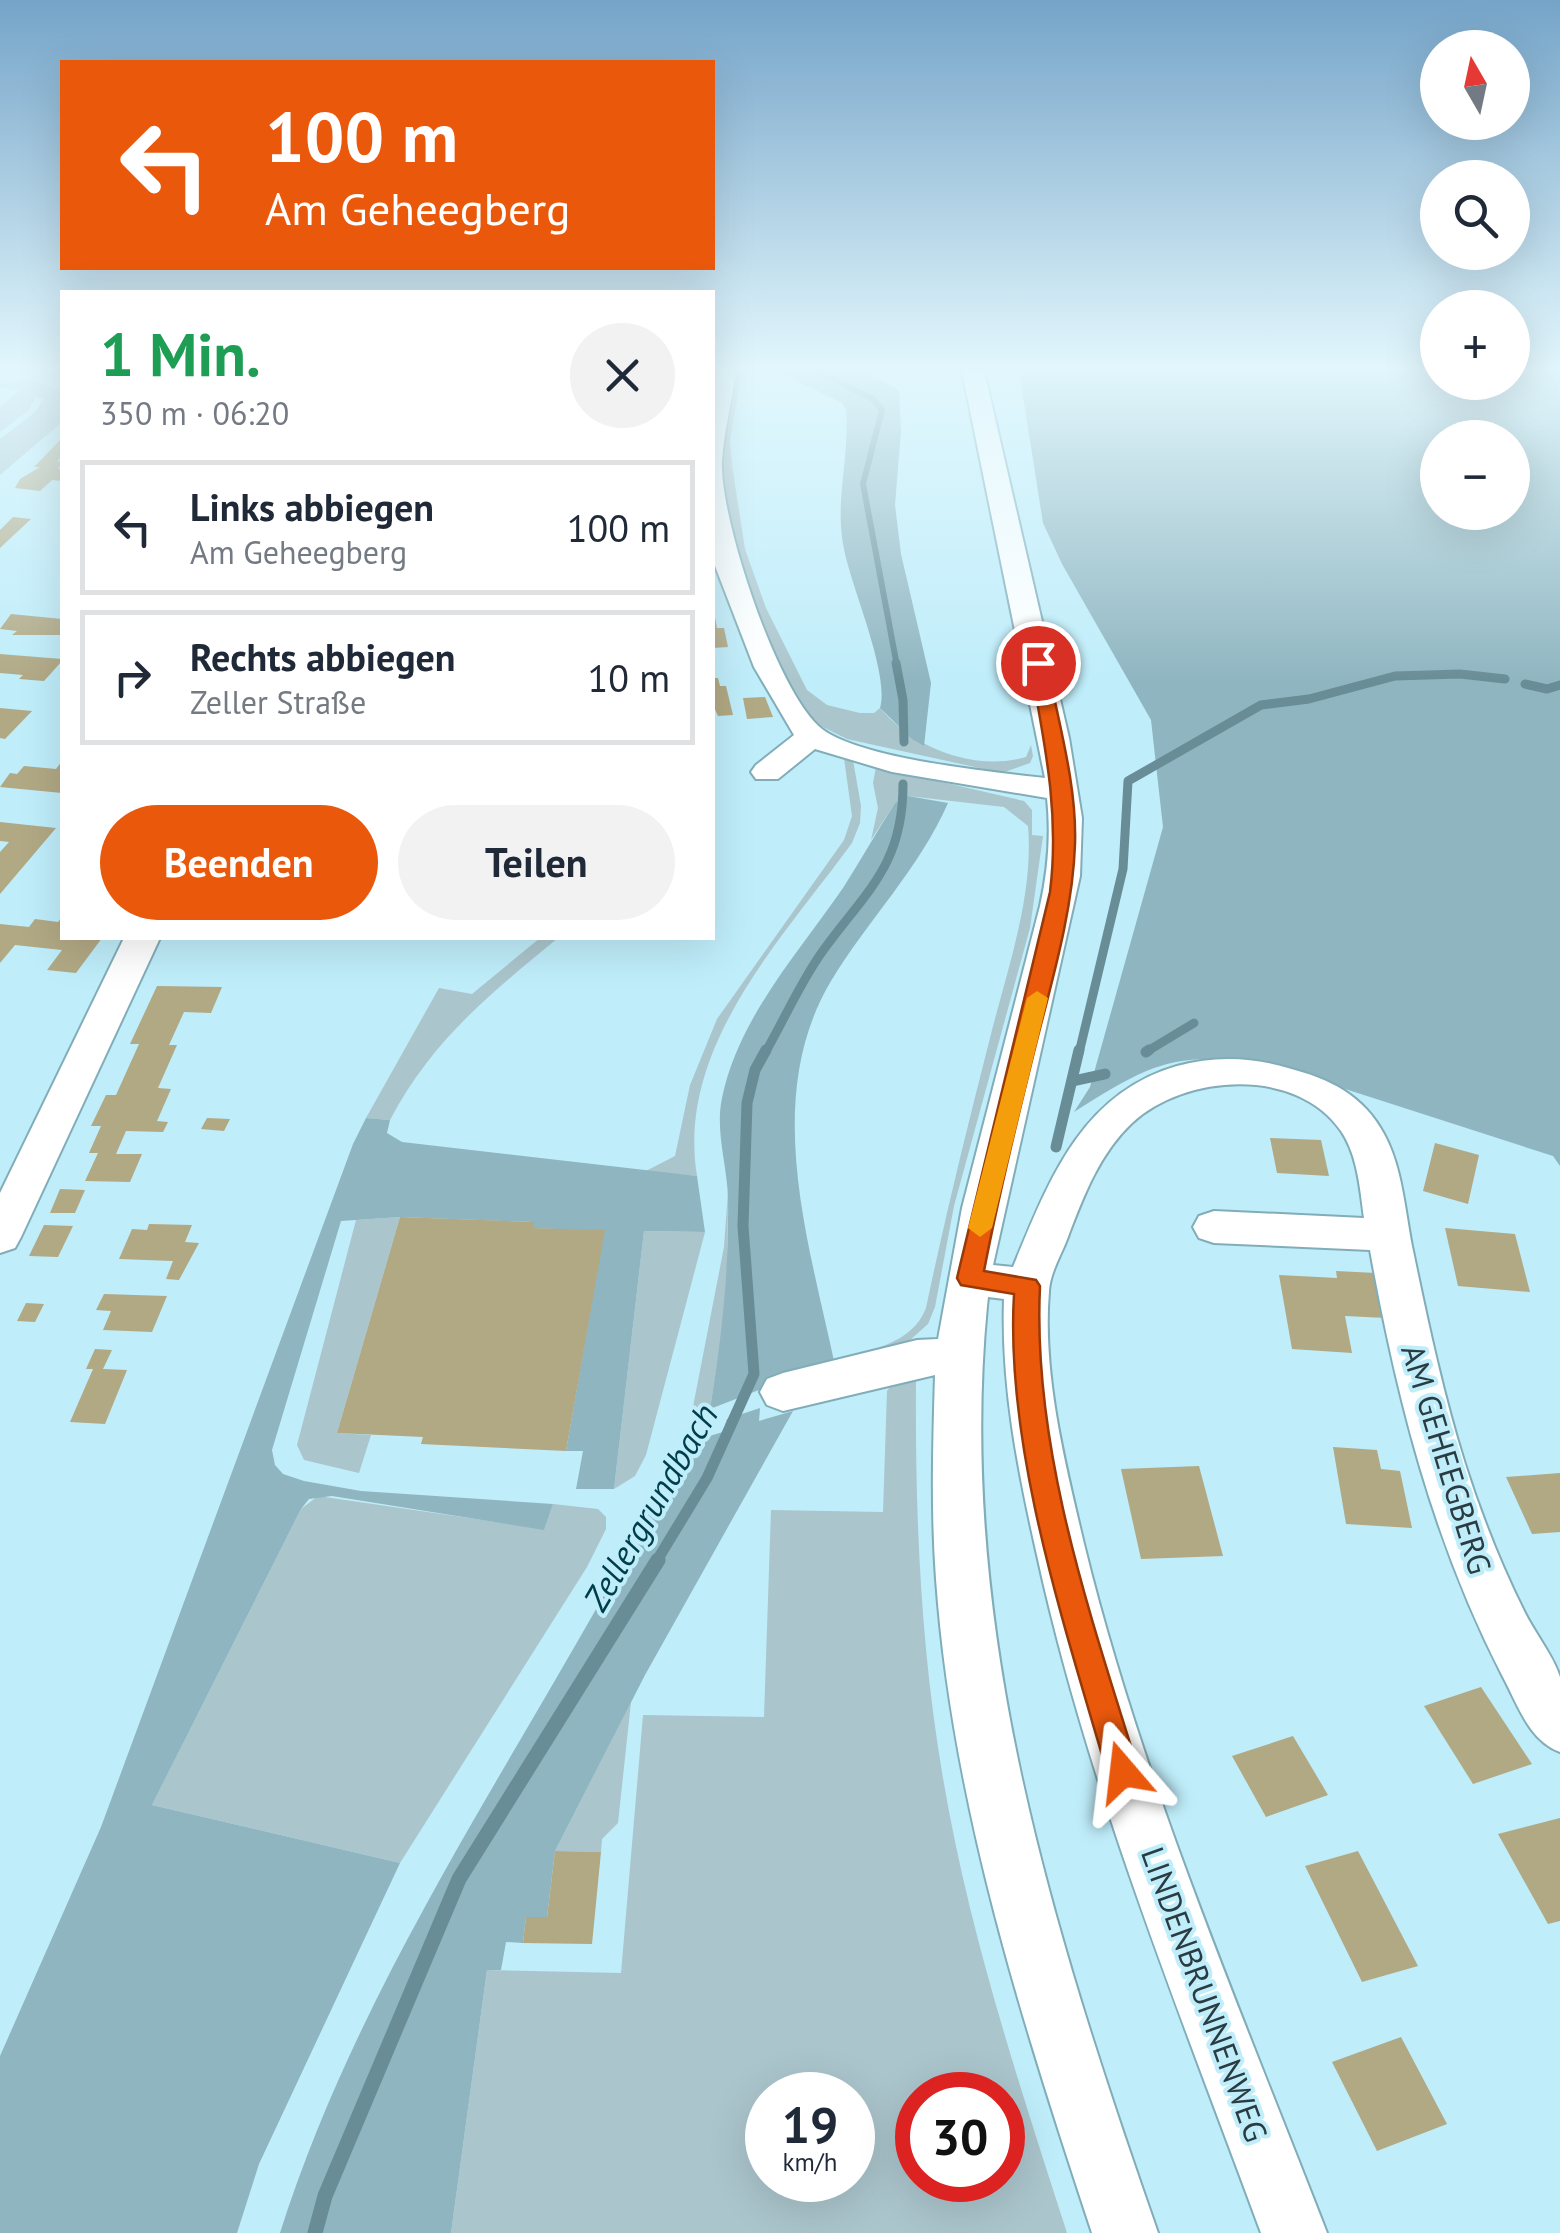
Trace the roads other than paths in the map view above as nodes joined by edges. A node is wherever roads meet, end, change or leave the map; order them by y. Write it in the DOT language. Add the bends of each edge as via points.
graph roads {
  1 [pos="997,475"];
  2 [pos="715,507"];
  3 [pos="812,736"];
  4 [pos="767,772"];
  5 [pos="1063,790"];
  6 [pos="141,940"];
  7 [pos="1214,1227"];
  8 [pos="1388,1234"];
  9 [pos="0,1237"];
  10 [pos="970,1278"];
  11 [pos="1027,1286"];
  12 [pos="960,1355"];
  13 [pos="783,1392"];
  14 [pos="1560,1726"];
  15 [pos="1125,2233"];
  16 [pos="1294,2233"];
  1 -- 5 [label="street"];
  2 -- 3 [label="street" via="724,555 786,701"];
  3 -- 4 [label="street"];
  3 -- 5 [label="street" via="1002,783"];
  5 -- 10 [label="street" via="1060,892"];
  6 -- 9 [label="street"];
  7 -- 8 [label="street"];
  8 -- 11 [label="street, AM GEHEEGBERG" via="1366,1138 1347,1111 1307,1086 1218,1070 1163,1084 1113,1114 1077,1172"];
  8 -- 14 [label="street, AM GEHEEGBERG" via="1417,1374 1456,1512 1491,1604"];
  10 -- 11 [label="street"];
  10 -- 12 [label="street"];
  11 -- 16 [label="street, LINDENBRUNNENWEG" via="1030,1400 1068,1592 1123,1772"];
  12 -- 13 [label="street" via="917,1358"];
  12 -- 15 [label="street" via="956,1464 977,1693 1056,2034"];
}
